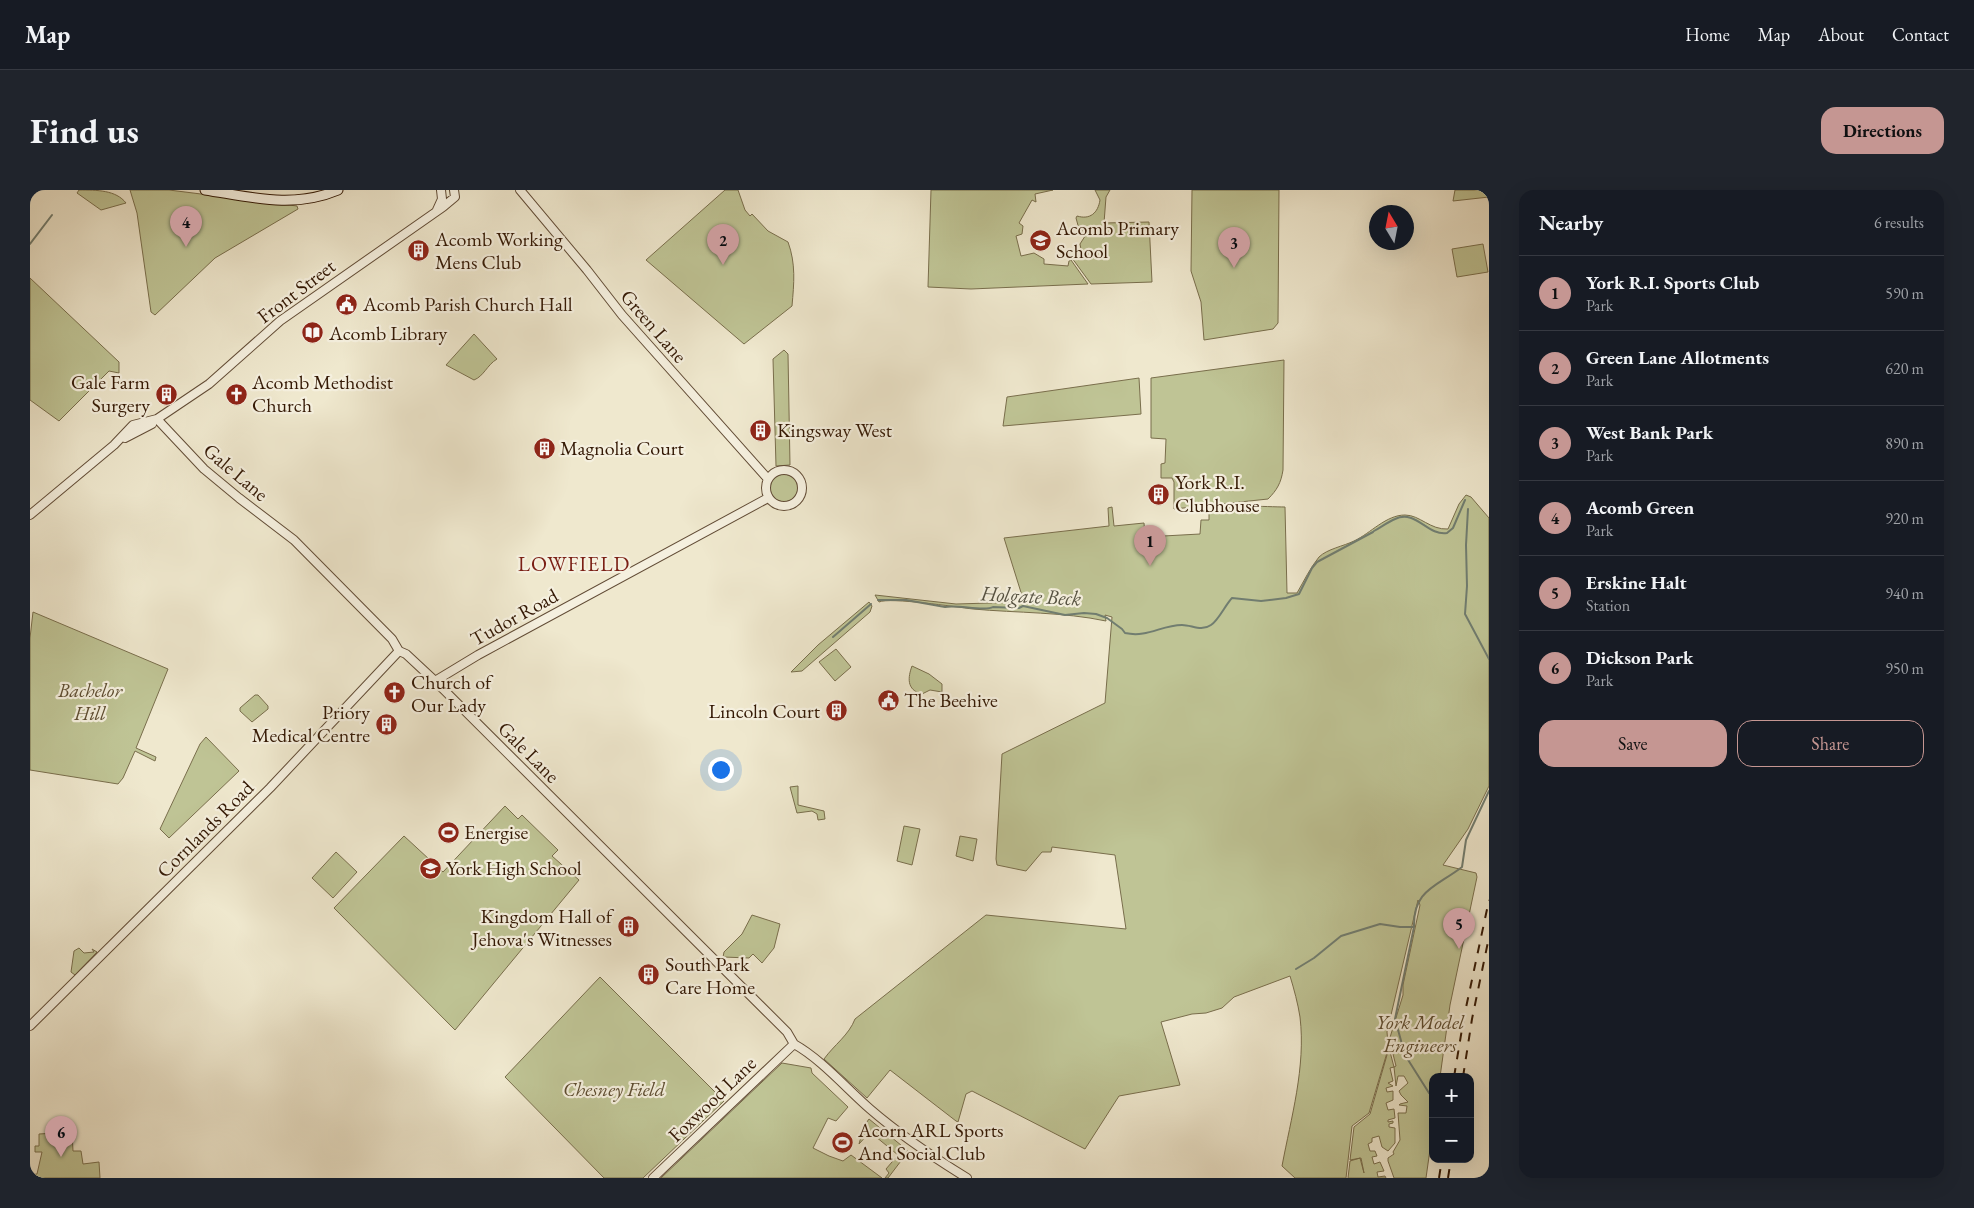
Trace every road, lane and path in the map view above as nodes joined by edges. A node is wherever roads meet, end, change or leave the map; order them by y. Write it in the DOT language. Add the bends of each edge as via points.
graph roads {
  1 [pos="205,190"];
  2 [pos="338,190"];
  3 [pos="520,190"];
  4 [pos="457,191"];
  5 [pos="442,192"];
  6 [pos="452,200"];
  7 [pos="437,210"];
  8 [pos="161,420"];
  9 [pos="768,479"];
  10 [pos="768,498"];
  11 [pos="30,515"];
  12 [pos="400,651"];
  13 [pos="435,681"];
  14 [pos="30,1026"];
  15 [pos="794,1044"];
  16 [pos="653,1178"];
  17 [pos="967,1178"];
  1 -- 2 [label="main road" via="293,201"];
  3 -- 9 [label="street, Green Lane" via="628,322"];
  4 -- 6 [label="street"];
  5 -- 6 [label="street" via="446,200"];
  5 -- 7 [label="street"];
  6 -- 7 [label="street, Front Street"];
  7 -- 8 [label="street, Front Street" via="280,321 209,384"];
  8 -- 11 [label="street, Front Street" via="114,445"];
  8 -- 12 [label="street, Gale Lane" via="204,469 294,540 392,639"];
  9 -- 10 [label="street" via="765,488"];
  9 -- 10 [label="street" via="778,471 788,470 800,479 802,491 796,502 786,507 775,505"];
  10 -- 13 [label="street, Tudor Road"];
  12 -- 13 [label="street, Gale Lane"];
  12 -- 14 [label="street, Cornlands Road" via="270,788"];
  13 -- 15 [label="street, Gale Lane" via="787,1032"];
  15 -- 16 [label="street, Foxwood Lane"];
  15 -- 17 [label="street, Gale Lane" via="872,1111 920,1148"];
}
